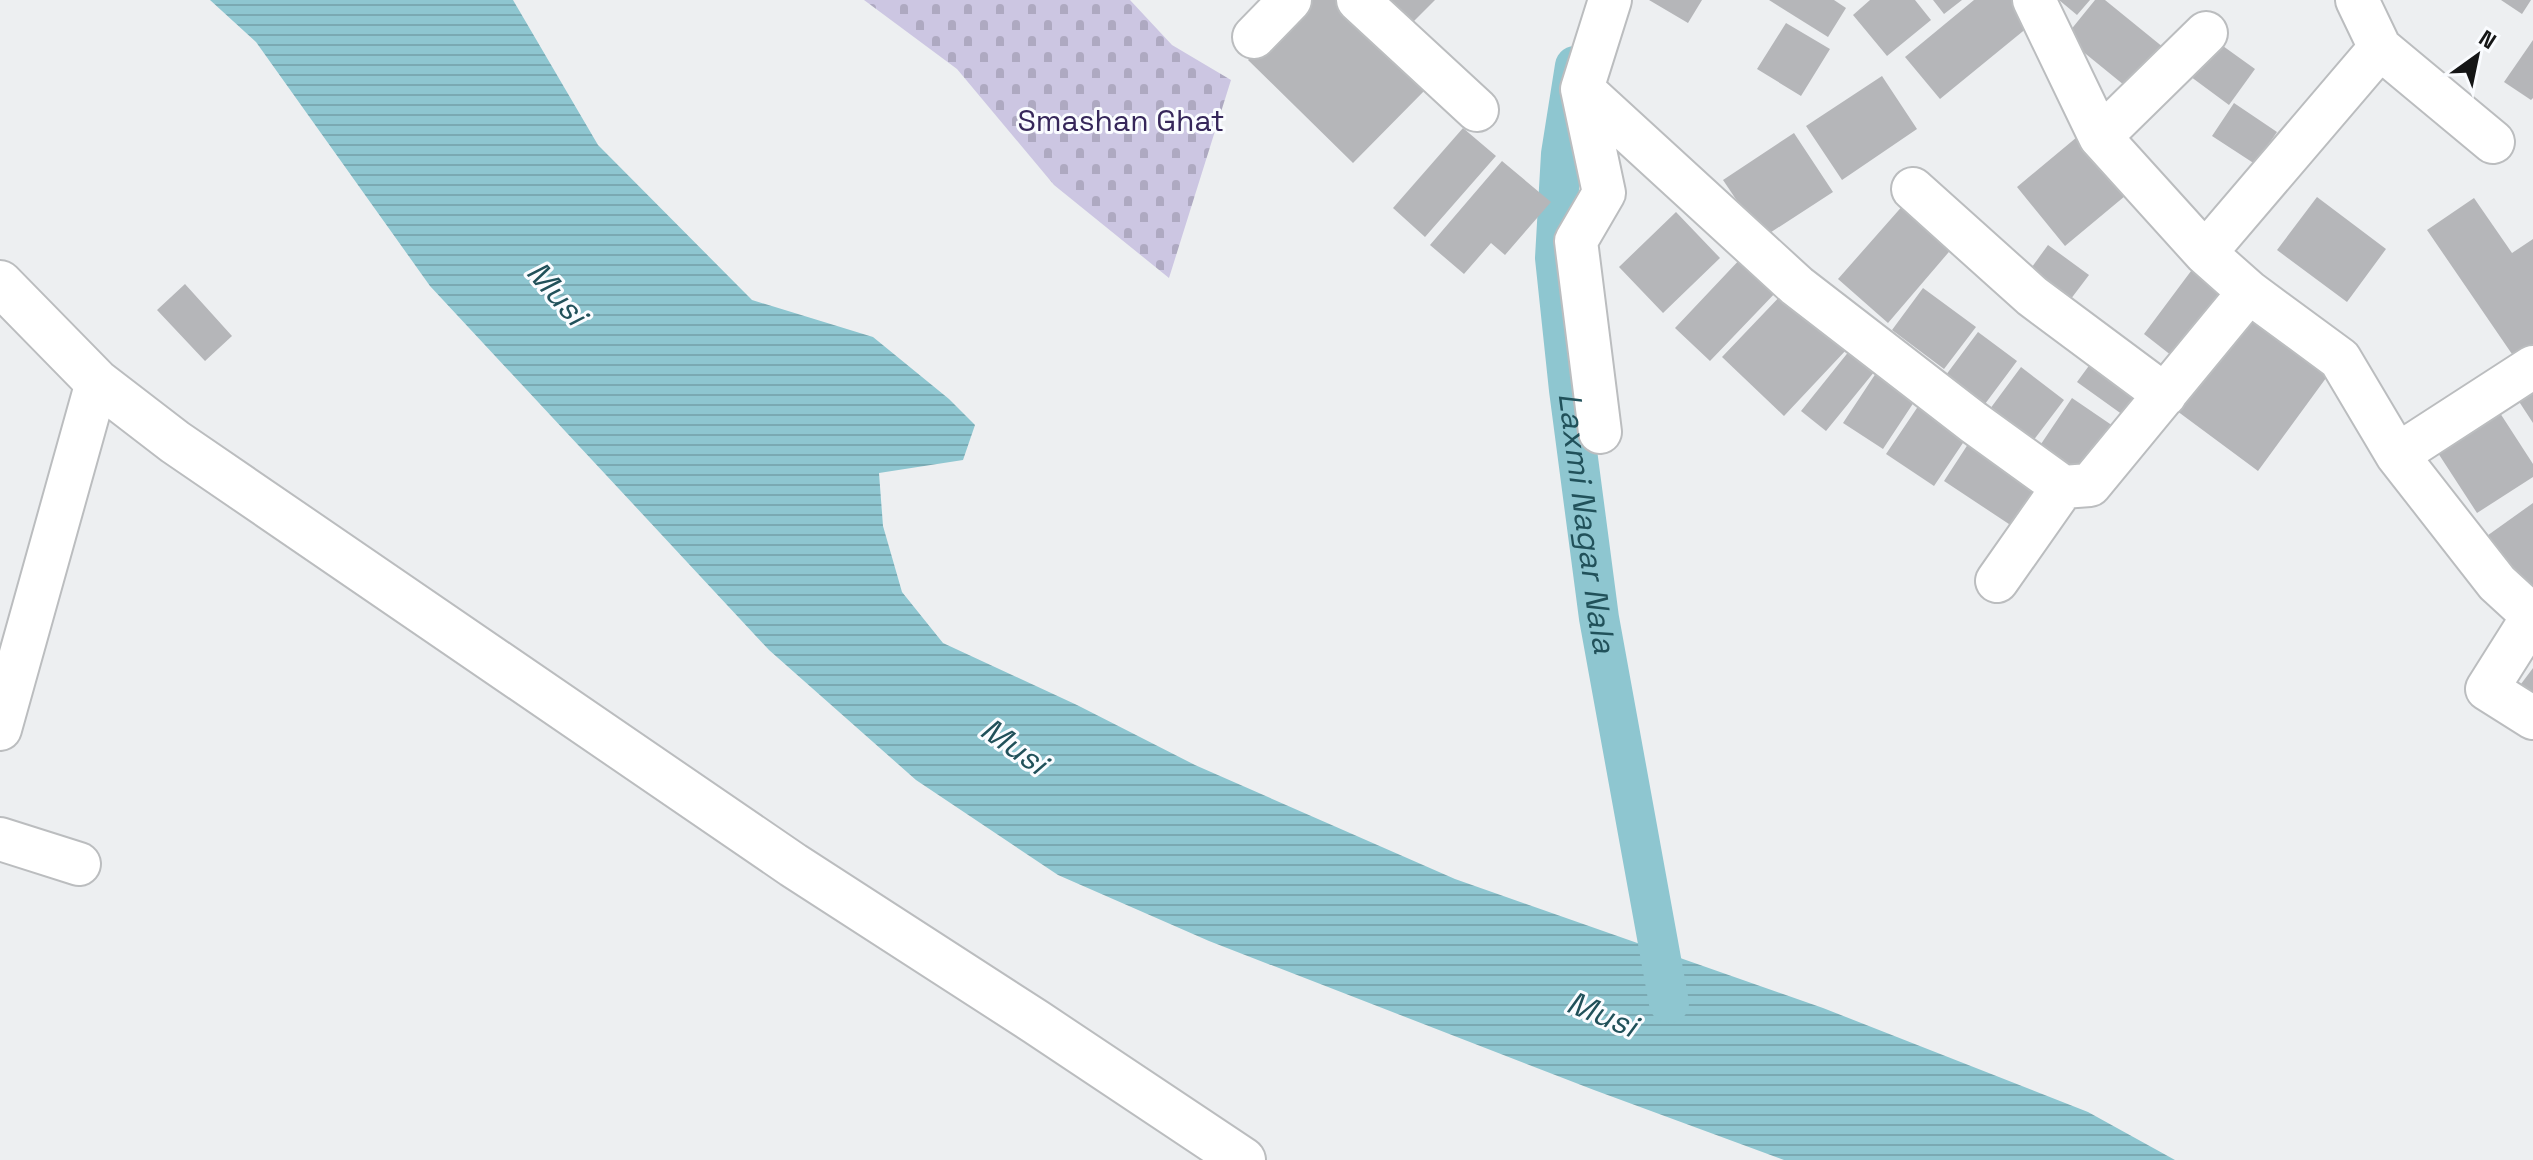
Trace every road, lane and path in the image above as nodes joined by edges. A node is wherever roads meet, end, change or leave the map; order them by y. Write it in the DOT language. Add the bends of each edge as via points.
graph roads {
  1 [pos="1290,0"];
  2 [pos="1358,0"];
  3 [pos="1610,0"];
  4 [pos="2034,0"];
  5 [pos="2357,0"];
  6 [pos="2206,33"];
  7 [pos="1254,37"];
  8 [pos="2380,48"];
  9 [pos="1582,89"];
  10 [pos="1477,110"];
  11 [pos="2100,137"];
  12 [pos="2493,142"];
  13 [pos="1913,189"];
  14 [pos="2205,253"];
  15 [pos="0,283"];
  16 [pos="2249,292"];
  17 [pos="2533,367"];
  18 [pos="97,382"];
  19 [pos="2165,395"];
  20 [pos="1600,432"];
  21 [pos="2397,455"];
  22 [pos="2063,487"];
  23 [pos="1997,581"];
  24 [pos="2533,616"];
  25 [pos="2533,718"];
  26 [pos="0,729"];
  27 [pos="0,839"];
  28 [pos="79,864"];
  29 [pos="1243,1160"];
  1 -- 7 [label="street"];
  2 -- 10 [label="street"];
  3 -- 9 [label="street"];
  4 -- 11 [label="street"];
  5 -- 8 [label="street"];
  6 -- 11 [label="street"];
  8 -- 12 [label="street"];
  8 -- 14 [label="street"];
  9 -- 20 [label="street" via="1604,193 1576,241"];
  9 -- 22 [label="street" via="1797,286"];
  11 -- 14 [label="street"];
  13 -- 19 [label="street" via="2032,296"];
  14 -- 16 [label="street"];
  15 -- 18 [label="street"];
  16 -- 19 [label="street"];
  16 -- 21 [label="street" via="2340,359"];
  17 -- 21 [label="street"];
  18 -- 26 [label="street"];
  18 -- 29 [label="street" via="175,442 793,865"];
  19 -- 22 [label="street" via="2090,485"];
  21 -- 24 [label="street" via="2497,583"];
  22 -- 23 [label="street"];
  24 -- 25 [label="street" via="2487,689"];
  27 -- 28 [label="street"];
}
